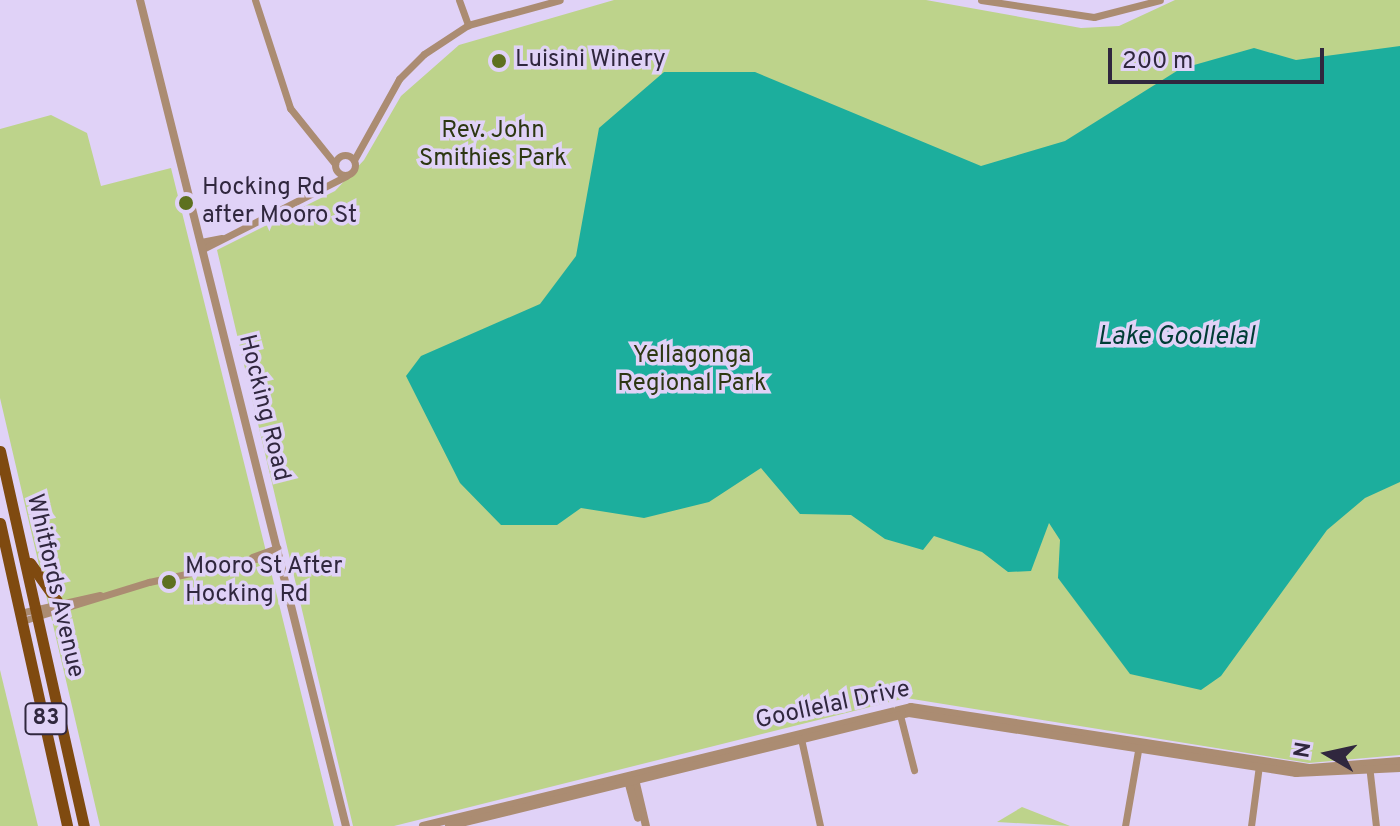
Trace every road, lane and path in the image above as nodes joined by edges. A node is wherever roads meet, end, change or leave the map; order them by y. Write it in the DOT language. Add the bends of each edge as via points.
graph roads {
  1 [pos="140,0"];
  2 [pos="255,0"];
  3 [pos="459,0"];
  4 [pos="560,0"];
  5 [pos="981,0"];
  6 [pos="1160,0"];
  7 [pos="468,25"];
  8 [pos="324,147"];
  9 [pos="348,157"];
  10 [pos="335,166"];
  11 [pos="346,176"];
  12 [pos="323,187"];
  13 [pos="202,246"];
  14 [pos="0,451"];
  15 [pos="0,523"];
  16 [pos="277,551"];
  17 [pos="24,552"];
  18 [pos="100,595"];
  19 [pos="57,601"];
  20 [pos="37,611"];
  21 [pos="21,617"];
  22 [pos="899,711"];
  23 [pos="800,734"];
  24 [pos="1139,745"];
  25 [pos="1400,761"];
  26 [pos="1260,764"];
  27 [pos="1370,768"];
  28 [pos="1400,768"];
  29 [pos="914,770"];
  30 [pos="631,778"];
  31 [pos="67,826"];
  32 [pos="84,826"];
  33 [pos="346,826"];
  34 [pos="423,826"];
  35 [pos="449,826"];
  36 [pos="643,826"];
  37 [pos="820,826"];
  38 [pos="1125,826"];
  39 [pos="1251,826"];
  40 [pos="1376,826"];
  1 -- 13 [label="street, Hocking Road"];
  2 -- 8 [label="street" via="281,87"];
  3 -- 7 [label="street"];
  4 -- 7 [label="street"];
  5 -- 6 [label="street" via="1094,17"];
  7 -- 9 [label="street" via="399,79 361,147"];
  8 -- 9 [label="street"];
  8 -- 10 [label="street"];
  9 -- 10 [label="street"];
  9 -- 11 [label="street"];
  10 -- 11 [label="street"];
  10 -- 12 [label="street"];
  11 -- 12 [label="street"];
  12 -- 13 [label="street"];
  13 -- 16 [label="street, Hocking Road"];
  14 -- 17 [label="main road, Whitfords Avenue / 83"];
  15 -- 21 [label="main road, Whitfords Avenue / 83"];
  16 -- 18 [label="street"];
  16 -- 33 [label="street, Hocking Road"];
  17 -- 19 [label="main road"];
  17 -- 20 [label="main road, Whitfords Avenue / 83"];
  18 -- 19 [label="street"];
  18 -- 20 [label="street"];
  19 -- 20 [label="street"];
  20 -- 21 [label="street"];
  20 -- 32 [label="main road, Whitfords Avenue / 83"];
  21 -- 31 [label="main road, Whitfords Avenue / 83"];
  22 -- 23 [label="street, Goollelal Drive"];
  22 -- 24 [label="street, Goollelal Drive"];
  22 -- 29 [label="street"];
  23 -- 30 [label="street, Goollelal Drive"];
  23 -- 37 [label="street"];
  24 -- 26 [label="street, Goollelal Drive"];
  24 -- 38 [label="street"];
  25 -- 27 [label="street, Goollelal Drive"];
  26 -- 27 [label="street, Goollelal Drive"];
  26 -- 39 [label="street"];
  27 -- 28 [label="street, Goollelal Drive"];
  27 -- 40 [label="street"];
  30 -- 34 [label="street, Goollelal Drive"];
  30 -- 35 [label="street, Goollelal Drive"];
  30 -- 36 [label="street"];
}
